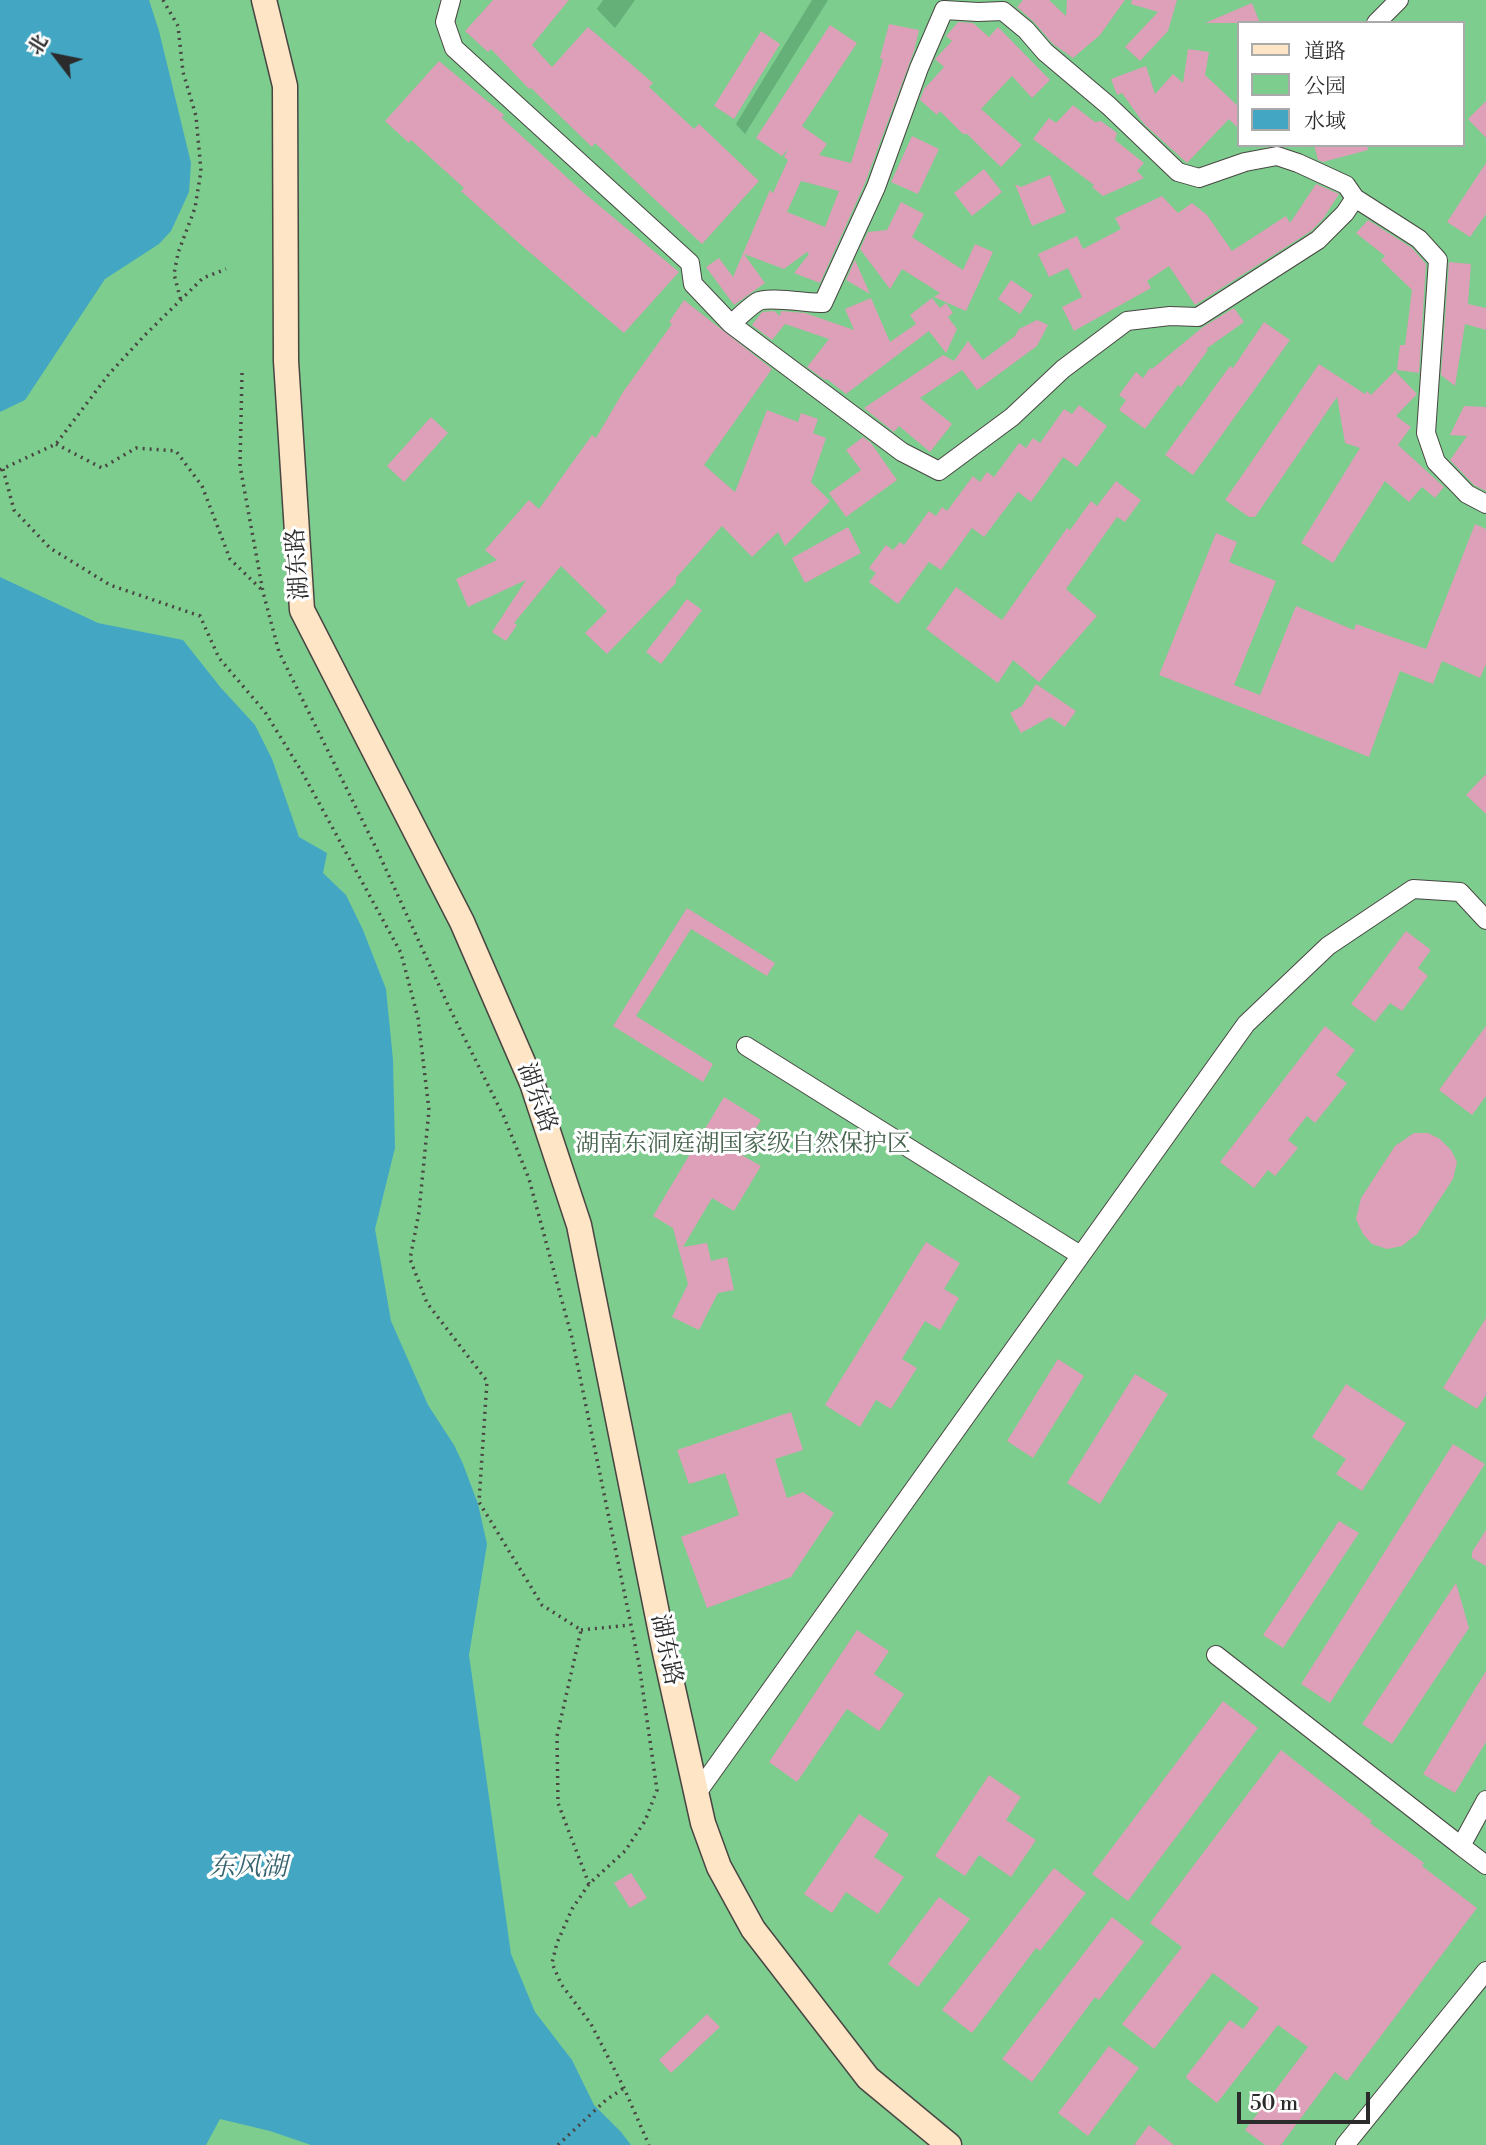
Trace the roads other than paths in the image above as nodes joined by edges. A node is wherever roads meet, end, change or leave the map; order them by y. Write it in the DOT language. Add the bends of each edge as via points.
graph roads {
  1 [pos="264,0"];
  2 [pos="451,0"];
  3 [pos="1399,0"];
  4 [pos="944,5"];
  5 [pos="1378,21"];
  6 [pos="1290,147"];
  7 [pos="1277,156"];
  8 [pos="1355,198"];
  9 [pos="731,324"];
  10 [pos="1486,504"];
  11 [pos="1486,920"];
  12 [pos="746,1046"];
  13 [pos="1080,1255"];
  14 [pos="1216,1656"];
  15 [pos="697,1793"];
  16 [pos="1486,1800"];
  17 [pos="1461,1846"];
  18 [pos="1486,1866"];
  19 [pos="1486,1971"];
  20 [pos="949,2145"];
  21 [pos="1345,2145"];
  1 -- 15 [label="street, 湖东路" via="285,86 286,361 302,610 462,922 533,1083 579,1225"];
  2 -- 9 [label="street" via="445,22 454,48 690,262 693,284"];
  3 -- 5 [label="street"];
  4 -- 7 [label="street" via="978,12 1003,11 1178,172 1199,178"];
  4 -- 9 [label="street" via="876,187 823,303 770,298"];
  6 -- 7 [label="street"];
  7 -- 8 [label="street" via="1346,185"];
  8 -- 9 [label="street" via="1318,240 1198,317 1126,321 1063,369 1012,417 939,471 891,444"];
  8 -- 10 [label="street" via="1419,239 1438,260 1426,433 1436,462 1467,494"];
  11 -- 13 [label="street" via="1460,892 1413,889 1328,946 1247,1024"];
  12 -- 13 [label="street"];
  13 -- 15 [label="street"];
  14 -- 17 [label="street"];
  15 -- 20 [label="street, 湖东路" via="719,1867 753,1929 868,2078"];
  16 -- 17 [label="street"];
  17 -- 18 [label="street"];
  19 -- 21 [label="street"];
}
